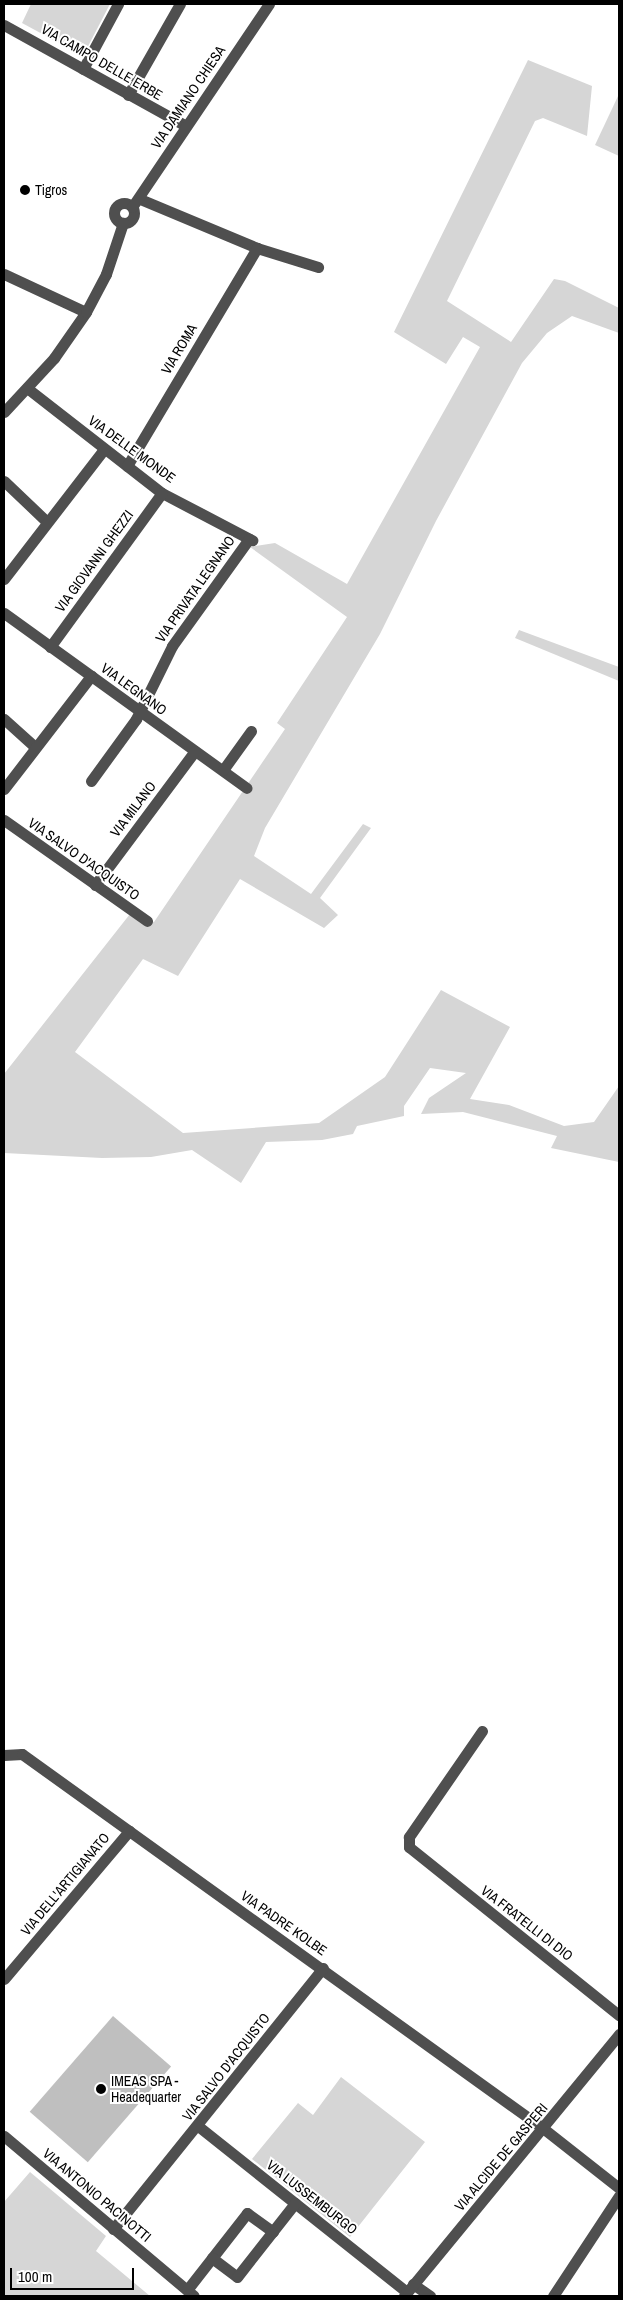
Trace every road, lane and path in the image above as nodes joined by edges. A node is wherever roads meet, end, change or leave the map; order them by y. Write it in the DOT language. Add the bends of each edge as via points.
graph roads {
  1 [pos="118,4"];
  2 [pos="180,4"];
  3 [pos="269,4"];
  4 [pos="4,25"];
  5 [pos="83,69"];
  6 [pos="128,95"];
  7 [pos="186,126"];
  8 [pos="136,203"];
  9 [pos="123,223"];
  10 [pos="257,248"];
  11 [pos="318,267"];
  12 [pos="4,274"];
  13 [pos="86,312"];
  14 [pos="27,388"];
  15 [pos="4,412"];
  16 [pos="104,449"];
  17 [pos="126,466"];
  18 [pos="4,481"];
  19 [pos="162,493"];
  20 [pos="47,522"];
  21 [pos="250,539"];
  22 [pos="4,579"];
  23 [pos="4,613"];
  24 [pos="50,647"];
  25 [pos="91,676"];
  26 [pos="140,711"];
  27 [pos="4,719"];
  28 [pos="251,731"];
  29 [pos="35,747"];
  30 [pos="195,751"];
  31 [pos="223,770"];
  32 [pos="91,781"];
  33 [pos="4,788"];
  34 [pos="247,788"];
  35 [pos="4,820"];
  36 [pos="95,885"];
  37 [pos="147,921"];
  38 [pos="482,1731"];
  39 [pos="4,1755"];
  40 [pos="129,1832"];
  41 [pos="323,1968"];
  42 [pos="4,1979"];
  43 [pos="619,2015"];
  44 [pos="619,2034"];
  45 [pos="198,2126"];
  46 [pos="544,2129"];
  47 [pos="4,2136"];
  48 [pos="619,2188"];
  49 [pos="619,2196"];
  50 [pos="295,2203"];
  51 [pos="113,2229"];
  52 [pos="273,2232"];
  53 [pos="212,2258"];
  54 [pos="408,2291"];
  55 [pos="190,2293"];
  56 [pos="430,2296"];
  57 [pos="553,2296"];
  1 -- 5 [label="street"];
  2 -- 6 [label="street"];
  3 -- 7 [label="street, VIA DAMIANO CHIESA"];
  4 -- 5 [label="street, VIA CAMPO DELLE ERBE"];
  5 -- 6 [label="street, VIA CAMPO DELLE ERBE"];
  6 -- 7 [label="street, VIA CAMPO DELLE ERBE"];
  7 -- 8 [label="street, VIA DAMIANO CHIESA"];
  8 -- 9 [label="street, VIA DAMIANO CHIESA" via="132,220"];
  8 -- 9 [label="street" via="122,204 115,209 116,218"];
  8 -- 10 [label="street"];
  9 -- 13 [label="street" via="106,274"];
  10 -- 11 [label="street"];
  10 -- 17 [label="street, VIA ROMA"];
  12 -- 13 [label="street"];
  13 -- 14 [label="street"];
  14 -- 15 [label="street"];
  14 -- 16 [label="street, VIA DELLE MONDE"];
  16 -- 17 [label="street, VIA DELLE MONDE"];
  16 -- 20 [label="street"];
  17 -- 19 [label="street, VIA DELLE MONDE"];
  18 -- 20 [label="street"];
  19 -- 21 [label="street, VIA DELLE MONDE"];
  19 -- 24 [label="street, VIA GIOVANNI GHEZZI"];
  20 -- 22 [label="street"];
  21 -- 26 [label="street, VIA PRIVATA LEGNANO" via="172,646"];
  23 -- 24 [label="street, VIA LEGNANO"];
  24 -- 25 [label="street, VIA LEGNANO"];
  25 -- 26 [label="street, VIA LEGNANO"];
  25 -- 29 [label="street"];
  26 -- 30 [label="street, VIA LEGNANO"];
  26 -- 32 [label="street, VIA PRIVATA LEGNANO"];
  27 -- 29 [label="street"];
  28 -- 31 [label="street"];
  29 -- 33 [label="street"];
  30 -- 31 [label="street, VIA LEGNANO"];
  30 -- 36 [label="street, VIA MILANO"];
  31 -- 34 [label="street, VIA LEGNANO"];
  35 -- 36 [label="street, VIA SALVO D'ACQUISTO"];
  36 -- 37 [label="street, VIA SALVO D'ACQUISTO"];
  38 -- 43 [label="street, VIA FRATELLI DI DIO" via="409,1838 409,1846"];
  39 -- 40 [label="street, VIA PADRE KOLBE" via="22,1754"];
  40 -- 41 [label="street, VIA PADRE KOLBE"];
  40 -- 42 [label="street, VIA DELL'ARTIGIANATO"];
  41 -- 45 [label="street, VIA SALVO D'ACQUISTO"];
  41 -- 46 [label="street, VIA PADRE KOLBE"];
  44 -- 46 [label="street, VIA ALCIDE DE GASPERI"];
  45 -- 50 [label="street, VIA LUSSEMBURGO"];
  45 -- 51 [label="street, VIA SALVO D'ACQUISTO"];
  46 -- 48 [label="street, VIA PADRE KOLBE"];
  46 -- 54 [label="street, VIA ALCIDE DE GASPERI"];
  47 -- 51 [label="street, VIA ANTONIO PACINOTTI"];
  49 -- 57 [label="street"];
  50 -- 52 [label="street"];
  50 -- 54 [label="street, VIA LUSSEMBURGO"];
  51 -- 55 [label="street, VIA ANTONIO PACINOTTI"];
  52 -- 53 [label="street" via="236,2277"];
  52 -- 53 [label="street" via="247,2213"];
  53 -- 55 [label="street"];
  54 -- 56 [label="street, VIA LUSSEMBURGO"];
}
